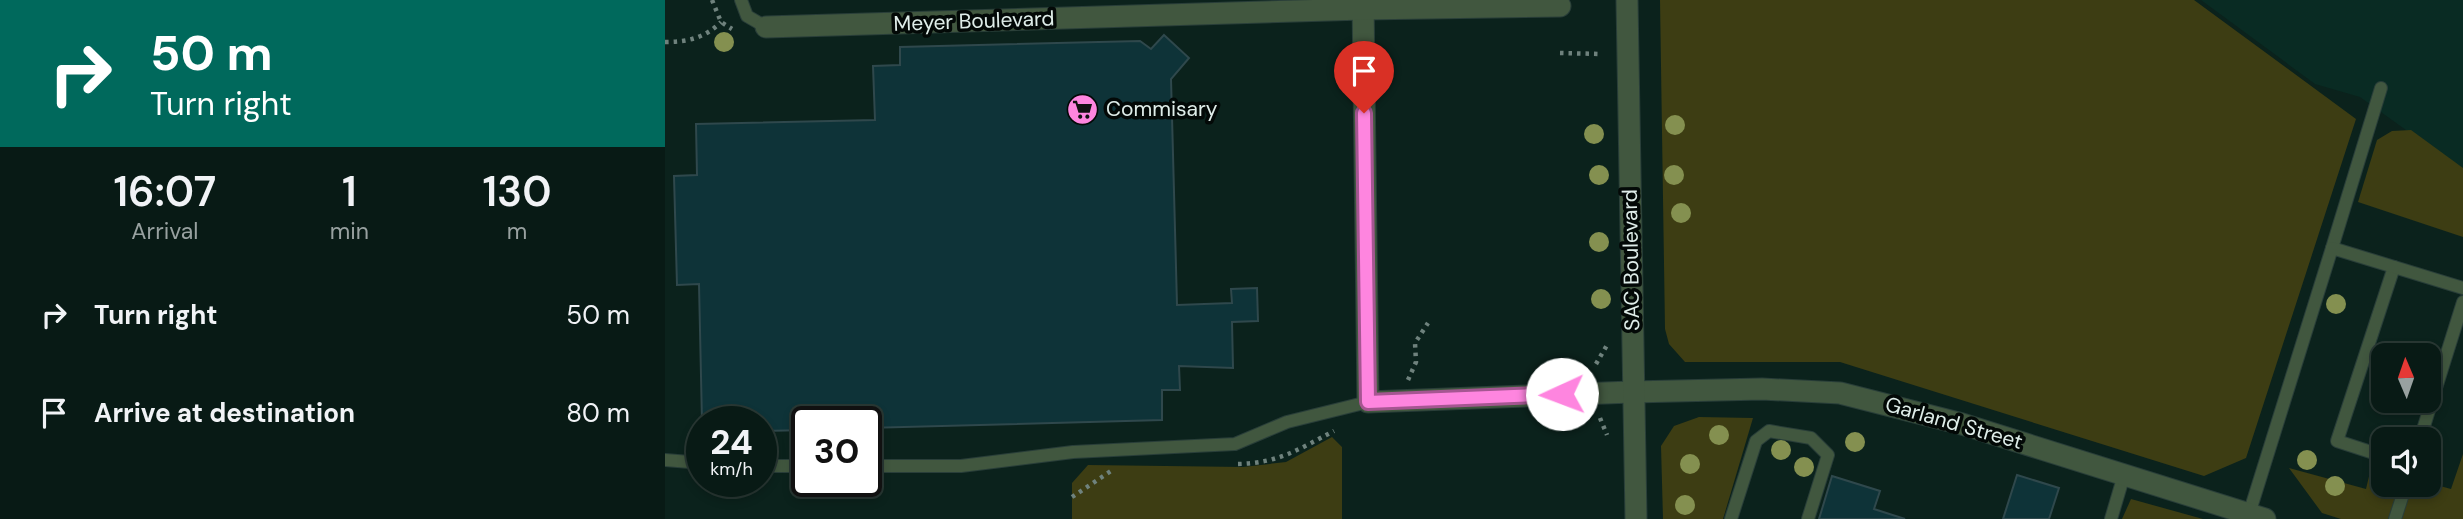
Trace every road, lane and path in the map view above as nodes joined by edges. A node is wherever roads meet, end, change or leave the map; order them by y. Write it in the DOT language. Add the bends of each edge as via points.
graph roads {
  1 [pos="741,0"];
  2 [pos="1627,0"];
  3 [pos="1363,4"];
  4 [pos="1560,6"];
  5 [pos="720,22"];
  6 [pos="766,27"];
  7 [pos="665,42"];
  8 [pos="1560,54"];
  9 [pos="1602,54"];
  10 [pos="2381,88"];
  11 [pos="2332,248"];
  12 [pos="2394,267"];
  13 [pos="2463,288"];
  14 [pos="2463,302"];
  15 [pos="1428,323"];
  16 [pos="1607,345"];
  17 [pos="1596,364"];
  18 [pos="1632,392"];
  19 [pos="1407,400"];
  20 [pos="1368,402"];
  21 [pos="1600,418"];
  22 [pos="2424,427"];
  23 [pos="1344,429"];
  24 [pos="1607,435"];
  25 [pos="1319,441"];
  26 [pos="2371,452"];
  27 [pos="665,460"];
  28 [pos="686,462"];
  29 [pos="882,466"];
  30 [pos="2123,475"];
  31 [pos="2402,497"];
  32 [pos="2257,517"];
  33 [pos="1636,519"];
  34 [pos="1731,519"];
  35 [pos="1808,519"];
  36 [pos="2111,519"];
  37 [pos="2395,519"];
  1 -- 6 [label="lane" via="747,16"];
  2 -- 18 [label="street, SAC Boulevard"];
  3 -- 4 [label="street, Meyer Boulevard"];
  3 -- 6 [label="street, Meyer Boulevard"];
  3 -- 20 [label="street"];
  5 -- 7 [label="path" via="693,40"];
  8 -- 9 [label="path"];
  10 -- 11 [label="lane"];
  11 -- 12 [label="lane"];
  11 -- 32 [label="lane"];
  12 -- 13 [label="lane"];
  12 -- 26 [label="lane" via="2337,441"];
  14 -- 22 [label="lane"];
  15 -- 19 [label="path" via="1415,343 1416,362 1408,379"];
  16 -- 17 [label="path"];
  18 -- 19 [label="street, Garland Street"];
  18 -- 30 [label="street, Garland Street" via="1762,389 1840,393 1962,424"];
  18 -- 33 [label="street, SAC Boulevard"];
  19 -- 20 [label="street, Garland Street"];
  20 -- 29 [label="lane" via="1287,422 1235,444 1073,452 961,466"];
  21 -- 24 [label="path"];
  23 -- 25 [label="path"];
  27 -- 28 [label="lane"];
  30 -- 32 [label="street, Garland Street"];
  30 -- 36 [label="lane"];
  31 -- 37 [label="lane"];
  34 -- 35 [label="lane" via="1756,441 1769,431 1811,438 1828,454"];
}
